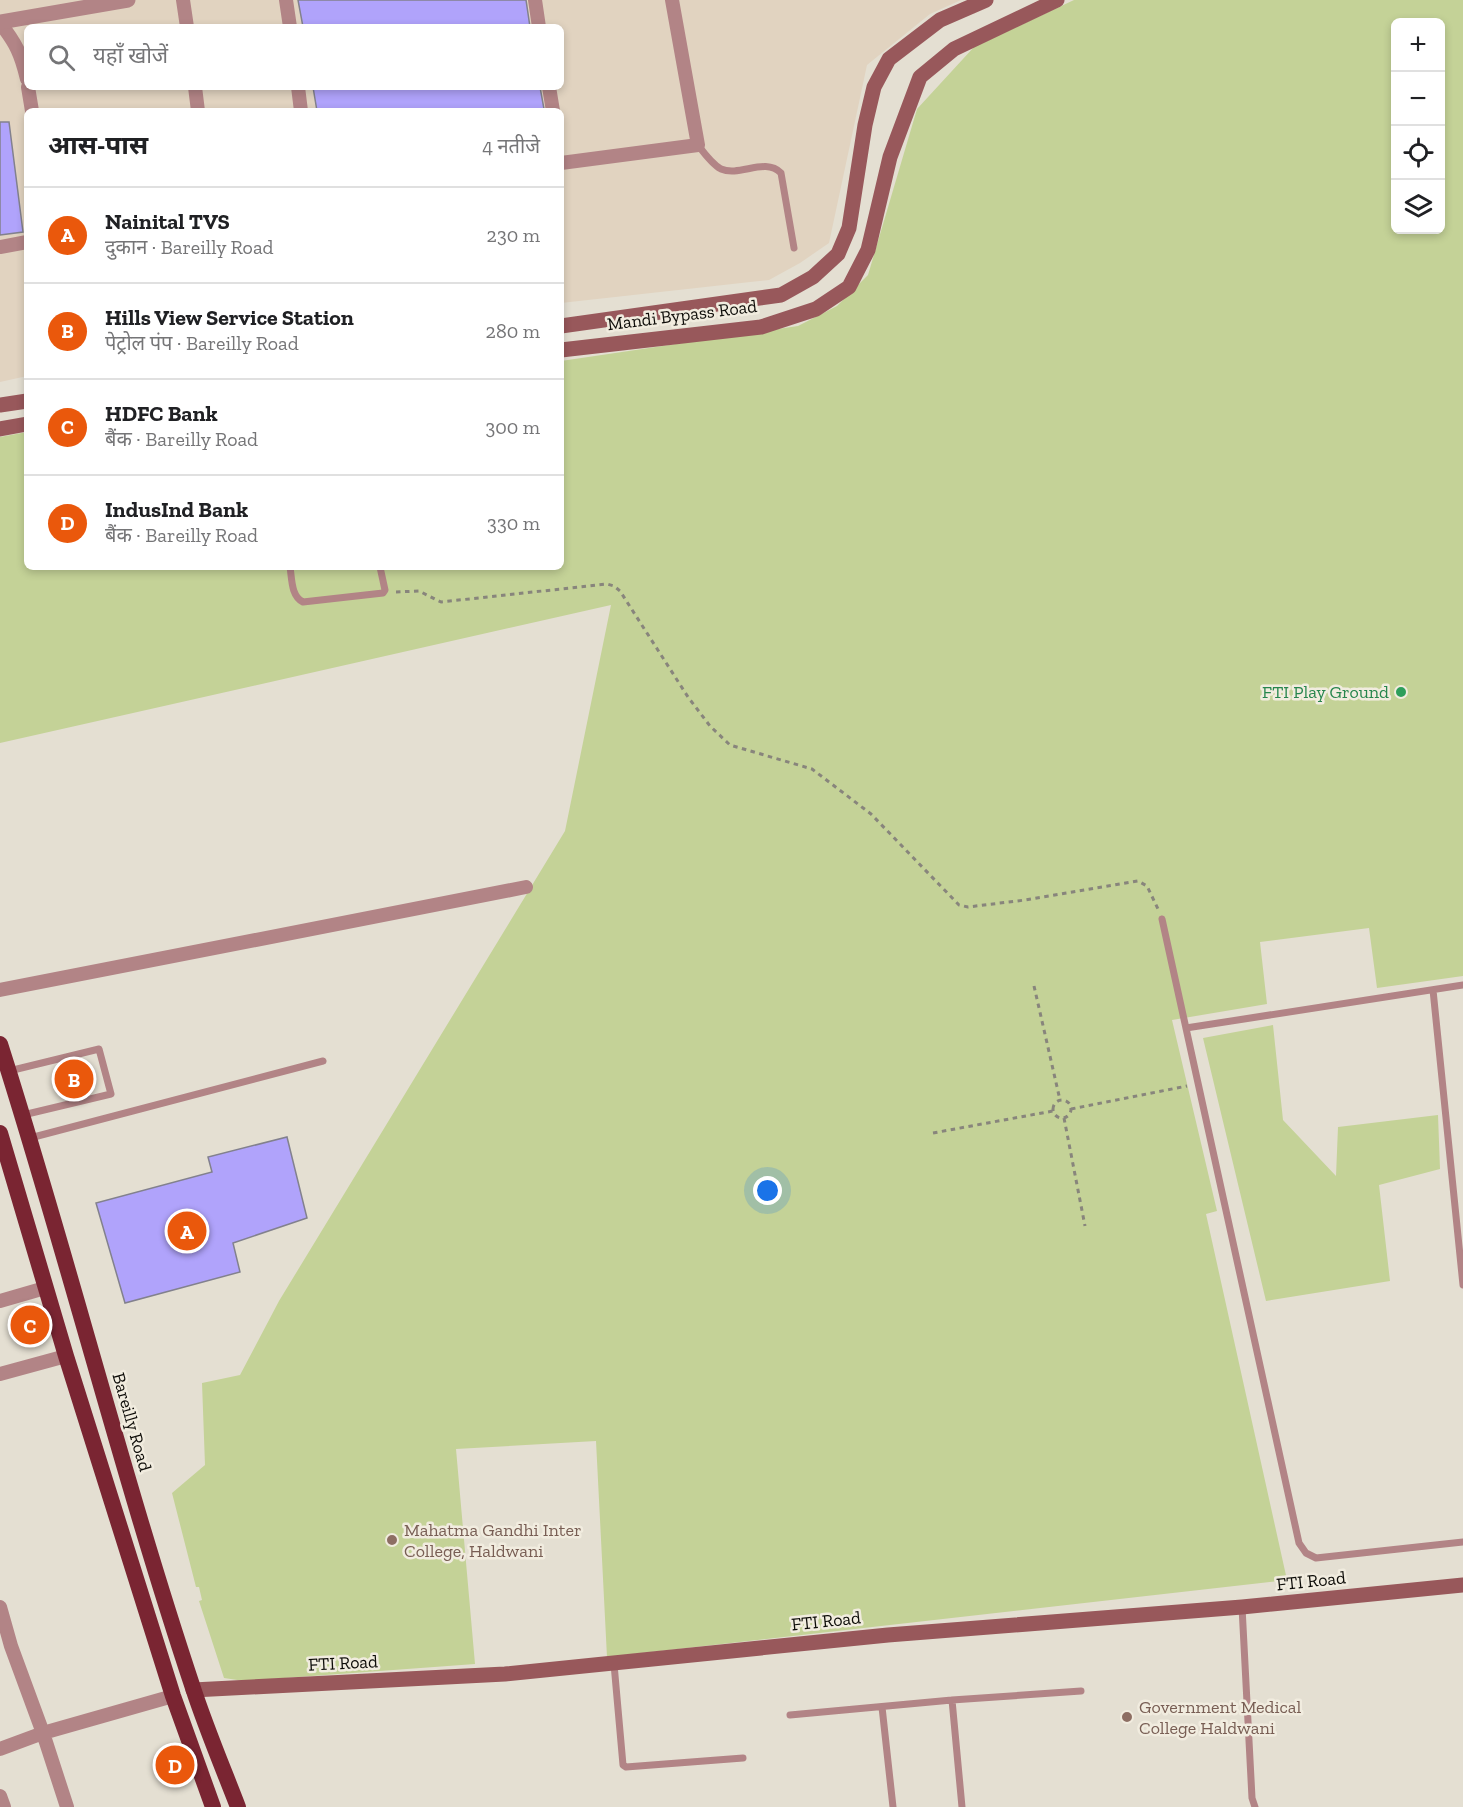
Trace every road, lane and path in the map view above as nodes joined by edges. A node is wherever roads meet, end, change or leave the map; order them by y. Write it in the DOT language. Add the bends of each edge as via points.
graph roads {
  1 [pos="128,0"];
  2 [pos="183,0"];
  3 [pos="286,0"];
  4 [pos="535,0"];
  5 [pos="672,0"];
  6 [pos="986,0"];
  7 [pos="1057,0"];
  8 [pos="0,22"];
  9 [pos="187,24"];
  10 [pos="290,24"];
  11 [pos="539,24"];
  12 [pos="24,66"];
  13 [pos="28,90"];
  14 [pos="195,90"];
  15 [pos="298,90"];
  16 [pos="550,90"];
  17 [pos="32,108"];
  18 [pos="198,108"];
  19 [pos="301,108"];
  20 [pos="552,108"];
  21 [pos="698,145"];
  22 [pos="564,163"];
  23 [pos="24,243"];
  24 [pos="0,247"];
  25 [pos="794,248"];
  26 [pos="564,326"];
  27 [pos="564,350"];
  28 [pos="24,401"];
  29 [pos="0,405"];
  30 [pos="24,425"];
  31 [pos="0,429"];
  32 [pos="291,570"];
  33 [pos="380,570"];
  34 [pos="384,592"];
  35 [pos="526,887"];
  36 [pos="1162,919"];
  37 [pos="1463,985"];
  38 [pos="1034,986"];
  39 [pos="0,990"];
  40 [pos="1433,990"];
  41 [pos="1186,1028"];
  42 [pos="0,1044"];
  43 [pos="323,1061"];
  44 [pos="9,1071"];
  45 [pos="1198,1084"];
  46 [pos="1060,1100"];
  47 [pos="1071,1109"];
  48 [pos="1053,1111"];
  49 [pos="23,1115"];
  50 [pos="1064,1118"];
  51 [pos="933,1133"];
  52 [pos="30,1138"];
  53 [pos="1,1143"];
  54 [pos="1085,1226"];
  55 [pos="1463,1286"];
  56 [pos="45,1288"];
  57 [pos="0,1301"];
  58 [pos="91,1350"];
  59 [pos="66,1356"];
  60 [pos="0,1374"];
  61 [pos="1463,1542"];
  62 [pos="1463,1585"];
  63 [pos="0,1607"];
  64 [pos="1242,1607"];
  65 [pos="614,1662"];
  66 [pos="193,1690"];
  67 [pos="1081,1691"];
  68 [pos="173,1696"];
  69 [pos="952,1700"];
  70 [pos="882,1707"];
  71 [pos="790,1715"];
  72 [pos="43,1733"];
  73 [pos="0,1749"];
  74 [pos="743,1758"];
  75 [pos="0,1796"];
  76 [pos="4,1807"];
  77 [pos="68,1807"];
  78 [pos="213,1807"];
  79 [pos="238,1807"];
  80 [pos="893,1807"];
  81 [pos="962,1807"];
  82 [pos="1255,1807"];
  1 -- 8 [label="street"];
  2 -- 9 [label="street"];
  3 -- 10 [label="street"];
  4 -- 11 [label="street"];
  5 -- 21 [label="street"];
  6 -- 26 [label="main road, Mandi Bypass Road" via="940,20 890,59 874,87 849,228 838,255 813,278 781,295"];
  7 -- 27 [label="main road, Mandi Bypass Road" via="954,49 920,77 890,157 868,250 849,287 816,309 761,327"];
  8 -- 12 [label="street" via="14,41"];
  13 -- 17 [label="street"];
  14 -- 18 [label="street"];
  15 -- 19 [label="street"];
  16 -- 20 [label="street"];
  21 -- 22 [label="street"];
  21 -- 25 [label="lane" via="721,169 770,166 781,172"];
  23 -- 24 [label="street"];
  28 -- 29 [label="main road"];
  30 -- 31 [label="main road"];
  32 -- 34 [label="lane" via="295,594 303,602"];
  33 -- 34 [label="lane"];
  34 -- 36 [label="path" via="419,591 441,602 614,586 688,697 730,745 812,769 872,814 959,905 1025,900 1138,881 1147,886"];
  35 -- 39 [label="street"];
  36 -- 41 [label="lane"];
  37 -- 40 [label="lane"];
  38 -- 46 [label="path"];
  40 -- 41 [label="lane"];
  40 -- 55 [label="lane"];
  41 -- 45 [label="lane"];
  42 -- 44 [label="highway, Bareilly Road"];
  43 -- 52 [label="lane"];
  44 -- 49 [label="highway, Bareilly Road"];
  44 -- 49 [label="lane" via="99,1049 111,1094"];
  45 -- 47 [label="path"];
  45 -- 61 [label="lane" via="1299,1543 1316,1558"];
  46 -- 47 [label="path" via="1069,1103"];
  46 -- 48 [label="path" via="1054,1103"];
  47 -- 50 [label="path"];
  48 -- 50 [label="path"];
  48 -- 51 [label="path"];
  49 -- 52 [label="highway, Bareilly Road"];
  50 -- 54 [label="path"];
  52 -- 53 [label="highway"];
  52 -- 58 [label="highway, Bareilly Road"];
  53 -- 56 [label="highway"];
  56 -- 57 [label="street"];
  56 -- 59 [label="highway"];
  58 -- 59 [label="highway"];
  58 -- 66 [label="highway, Bareilly Road"];
  59 -- 60 [label="street"];
  59 -- 68 [label="highway"];
  62 -- 64 [label="main road, FTI Road"];
  63 -- 72 [label="street" via="10,1646"];
  64 -- 65 [label="main road, FTI Road"];
  64 -- 82 [label="lane"];
  65 -- 66 [label="main road, FTI Road" via="505,1674"];
  65 -- 74 [label="lane" via="623,1766"];
  66 -- 68 [label="highway"];
  66 -- 79 [label="highway, Bareilly Road"];
  67 -- 69 [label="lane"];
  68 -- 72 [label="street"];
  68 -- 78 [label="highway"];
  69 -- 70 [label="lane"];
  69 -- 81 [label="lane"];
  70 -- 71 [label="lane"];
  70 -- 80 [label="lane"];
  72 -- 73 [label="street"];
  72 -- 77 [label="street"];
  75 -- 76 [label="street"];
}
